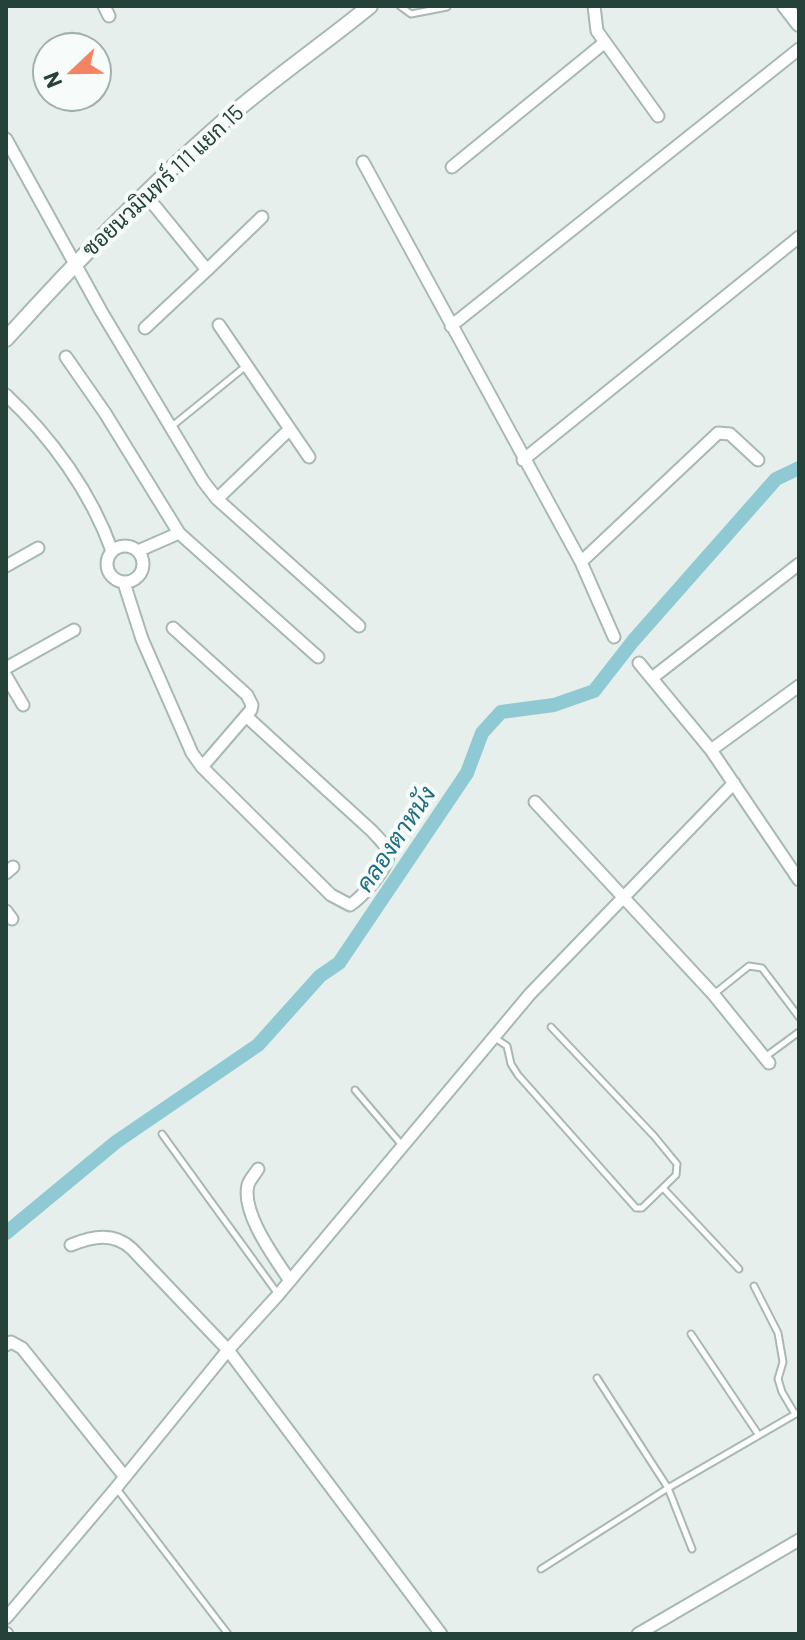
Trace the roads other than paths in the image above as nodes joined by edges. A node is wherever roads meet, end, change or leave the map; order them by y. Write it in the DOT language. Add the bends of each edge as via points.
graph roads {
  1 [pos="370,6"];
  2 [pos="400,6"];
  3 [pos="594,6"];
  4 [pos="785,6"];
  5 [pos="447,7"];
  6 [pos="799,24"];
  7 [pos="604,43"];
  8 [pos="799,49"];
  9 [pos="658,116"];
  10 [pos="6,139"];
  11 [pos="363,162"];
  12 [pos="452,167"];
  13 [pos="145,194"];
  14 [pos="262,217"];
  15 [pos="799,237"];
  16 [pos="75,264"];
  17 [pos="207,270"];
  18 [pos="219,325"];
  19 [pos="451,326"];
  20 [pos="145,328"];
  21 [pos="6,339"];
  22 [pos="66,357"];
  23 [pos="247,365"];
  24 [pos="6,395"];
  25 [pos="171,427"];
  26 [pos="290,429"];
  27 [pos="309,457"];
  28 [pos="523,460"];
  29 [pos="758,460"];
  30 [pos="217,499"];
  31 [pos="179,533"];
  32 [pos="38,548"];
  33 [pos="112,551"];
  34 [pos="138,551"];
  35 [pos="581,562"];
  36 [pos="799,564"];
  37 [pos="6,566"];
  38 [pos="124,583"];
  39 [pos="359,626"];
  40 [pos="173,628"];
  41 [pos="74,630"];
  42 [pos="614,637"];
  43 [pos="318,657"];
  44 [pos="639,663"];
  45 [pos="6,668"];
  46 [pos="6,676"];
  47 [pos="652,678"];
  48 [pos="799,686"];
  49 [pos="23,705"];
  50 [pos="246,716"];
  51 [pos="711,750"];
  52 [pos="202,767"];
  53 [pos="734,783"];
  54 [pos="535,802"];
  55 [pos="799,880"];
  56 [pos="623,895"];
  57 [pos="714,995"];
  58 [pos="799,1017"];
  59 [pos="551,1027"];
  60 [pos="799,1032"];
  61 [pos="495,1037"];
  62 [pos="767,1060"];
  63 [pos="355,1090"];
  64 [pos="162,1134"];
  65 [pos="402,1145"];
  66 [pos="258,1169"];
  67 [pos="663,1188"];
  68 [pos="71,1245"];
  69 [pos="739,1269"];
  70 [pos="290,1281"];
  71 [pos="754,1286"];
  72 [pos="278,1295"];
  73 [pos="691,1334"];
  74 [pos="6,1345"];
  75 [pos="228,1350"];
  76 [pos="597,1378"];
  77 [pos="797,1413"];
  78 [pos="758,1434"];
  79 [pos="125,1477"];
  80 [pos="116,1488"];
  81 [pos="668,1488"];
  82 [pos="799,1540"];
  83 [pos="692,1549"];
  84 [pos="541,1569"];
  85 [pos="8,1611"];
  86 [pos="228,1634"];
  87 [pos="441,1634"];
  88 [pos="638,1634"];
  1 -- 13 [label="street, ซอยนวมินทร์ 111 แยก 15" via="220,124"];
  2 -- 5 [label="lane" via="411,14"];
  3 -- 7 [label="street"];
  4 -- 6 [label="street"];
  7 -- 9 [label="street"];
  7 -- 12 [label="street"];
  8 -- 19 [label="street"];
  10 -- 16 [label="street"];
  11 -- 19 [label="street"];
  13 -- 16 [label="street, ซอยนวมินทร์ 111 แยก 15"];
  13 -- 17 [label="street"];
  14 -- 17 [label="street"];
  15 -- 28 [label="street"];
  16 -- 21 [label="street, ซอยนวมินทร์ 111 แยก 15"];
  16 -- 25 [label="street"];
  17 -- 20 [label="street"];
  18 -- 23 [label="street"];
  19 -- 28 [label="street"];
  22 -- 31 [label="street"];
  23 -- 25 [label="lane"];
  23 -- 26 [label="street"];
  24 -- 33 [label="street" via="37,424 88,499"];
  25 -- 30 [label="street"];
  26 -- 27 [label="street"];
  26 -- 30 [label="street"];
  28 -- 35 [label="street"];
  29 -- 35 [label="street" via="730,434 718,433"];
  30 -- 39 [label="street"];
  31 -- 34 [label="street"];
  31 -- 43 [label="street"];
  32 -- 37 [label="street"];
  33 -- 34 [label="street" via="125,546"];
  33 -- 38 [label="street" via="107,571"];
  34 -- 38 [label="street" via="142,572"];
  35 -- 42 [label="street"];
  36 -- 47 [label="street"];
  38 -- 52 [label="street" via="142,639"];
  40 -- 50 [label="street" via="247,695 252,705"];
  41 -- 45 [label="street"];
  44 -- 47 [label="street"];
  46 -- 49 [label="street"];
  47 -- 51 [label="street"];
  48 -- 51 [label="street"];
  50 -- 52 [label="street"];
  50 -- 52 [label="street" via="388,851 383,869 357,900 350,905 331,895"];
  51 -- 53 [label="street"];
  53 -- 55 [label="street"];
  53 -- 56 [label="street"];
  54 -- 56 [label="street"];
  56 -- 57 [label="street"];
  56 -- 61 [label="street"];
  57 -- 58 [label="lane" via="755,965"];
  57 -- 62 [label="street"];
  59 -- 67 [label="lane" via="677,1164 676,1175"];
  60 -- 62 [label="lane"];
  61 -- 65 [label="street"];
  61 -- 67 [label="lane" via="507,1046 518,1075 636,1208"];
  63 -- 65 [label="lane"];
  64 -- 72 [label="lane"];
  65 -- 70 [label="street"];
  66 -- 70 [label="street" via="247,1197 252,1216"];
  67 -- 69 [label="lane"];
  68 -- 75 [label="street" via="110,1236 122,1240"];
  70 -- 72 [label="street"];
  71 -- 77 [label="lane" via="778,1333 783,1362 778,1379"];
  72 -- 75 [label="street"];
  73 -- 78 [label="lane"];
  74 -- 79 [label="street" via="22,1348"];
  75 -- 79 [label="street"];
  75 -- 87 [label="street"];
  76 -- 81 [label="lane"];
  77 -- 78 [label="lane"];
  78 -- 81 [label="lane"];
  79 -- 80 [label="street"];
  80 -- 85 [label="street"];
  80 -- 86 [label="lane"];
  81 -- 83 [label="lane"];
  81 -- 84 [label="lane"];
  82 -- 88 [label="street"];
}
